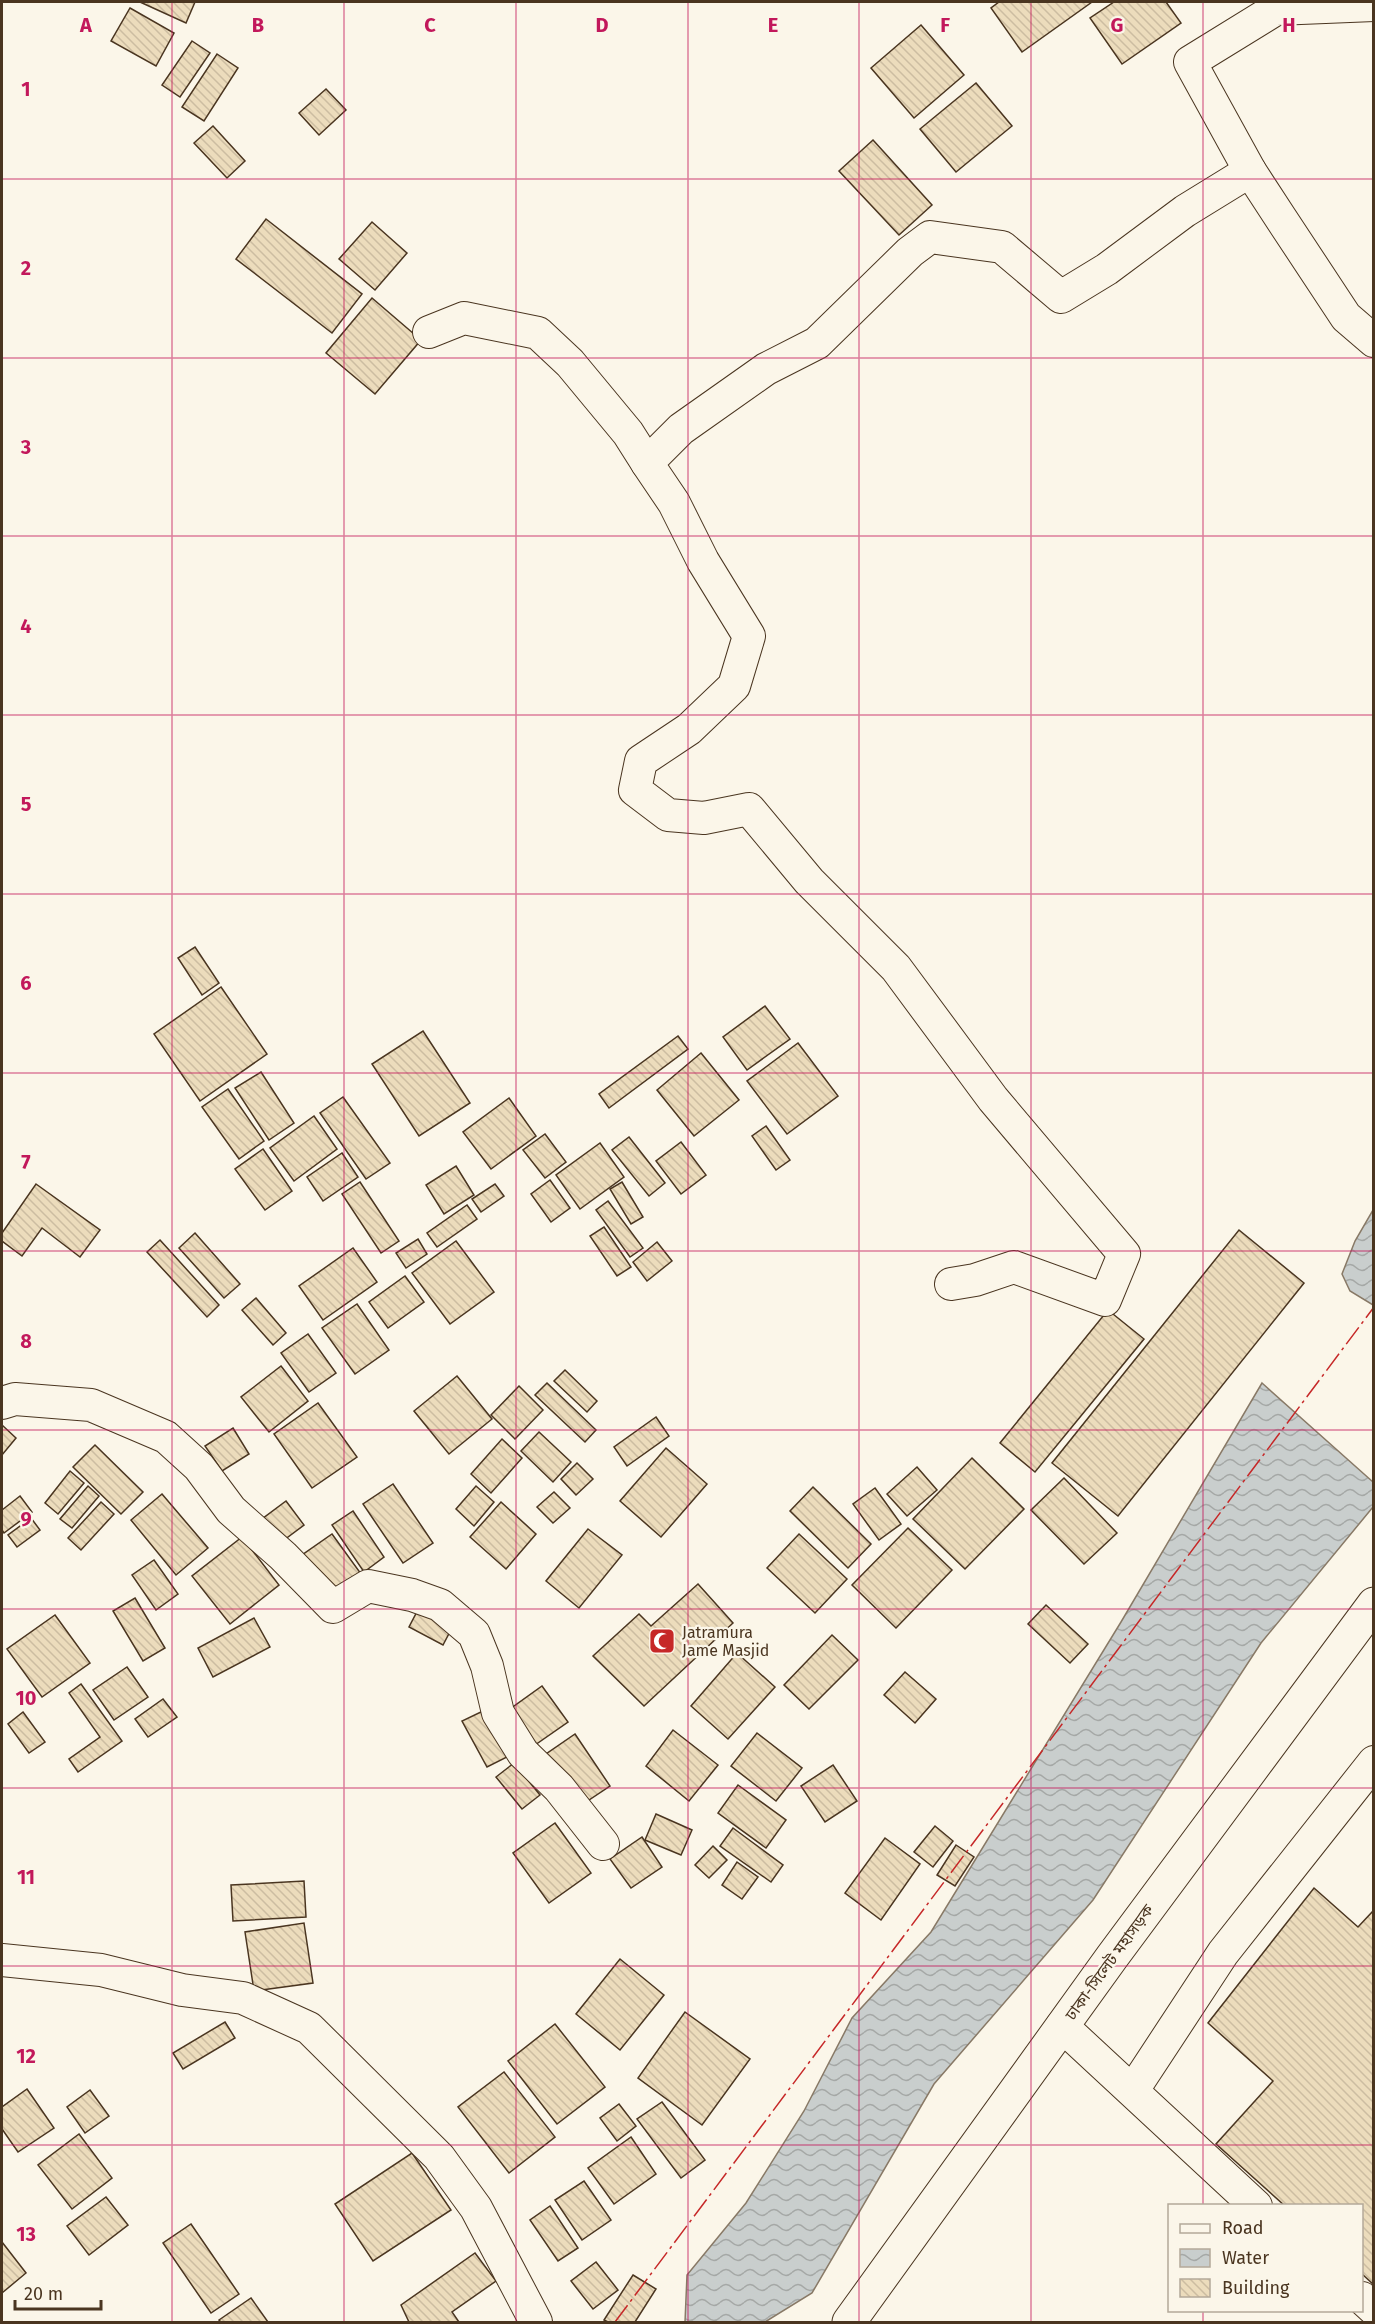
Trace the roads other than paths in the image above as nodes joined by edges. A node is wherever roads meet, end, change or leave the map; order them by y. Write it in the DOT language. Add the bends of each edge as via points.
graph roads {
  1 [pos="1374,5"];
  2 [pos="1250,171"];
  3 [pos="429,332"];
  4 [pos="1374,341"];
  5 [pos="647,463"];
  6 [pos="951,1284"];
  7 [pos="2,1403"];
  8 [pos="1374,1604"];
  9 [pos="1374,1762"];
  10 [pos="603,1844"];
  11 [pos="2,1960"];
  12 [pos="1062,2026"];
  13 [pos="1133,2090"];
  14 [pos="1255,2204"];
  15 [pos="536,2322"];
  16 [pos="849,2322"];
  1 -- 2 [label="street" via="1276,9 1190,62"];
  2 -- 4 [label="street" via="1346,317"];
  2 -- 5 [label="street" via="1061,297 1002,247 930,237 817,343 766,369 681,429"];
  3 -- 5 [label="street" via="464,318 538,333 570,363 628,432"];
  5 -- 6 [label="street" via="749,636 734,686 689,729 641,761 635,790 668,815 704,818 749,809 809,881 896,968 993,1099 1124,1254 1105,1300 1014,1267"];
  7 -- 10 [label="street" via="15,1399 91,1405 166,1437 199,1467 231,1510 333,1607 368,1586 440,1605 474,1634 487,1666 498,1713 523,1753 559,1788"];
  8 -- 12 [label="highway, ঢাকা-সিলেট মহাসড়ক"];
  9 -- 13 [label="street" via="1223,1953"];
  11 -- 15 [label="street" via="101,1970 182,1990 243,1998 309,2028 439,2157 476,2208"];
  12 -- 13 [label="street"];
  12 -- 16 [label="highway, ঢাকা-সিলেট মহাসড়ক"];
  13 -- 14 [label="street"];
}
